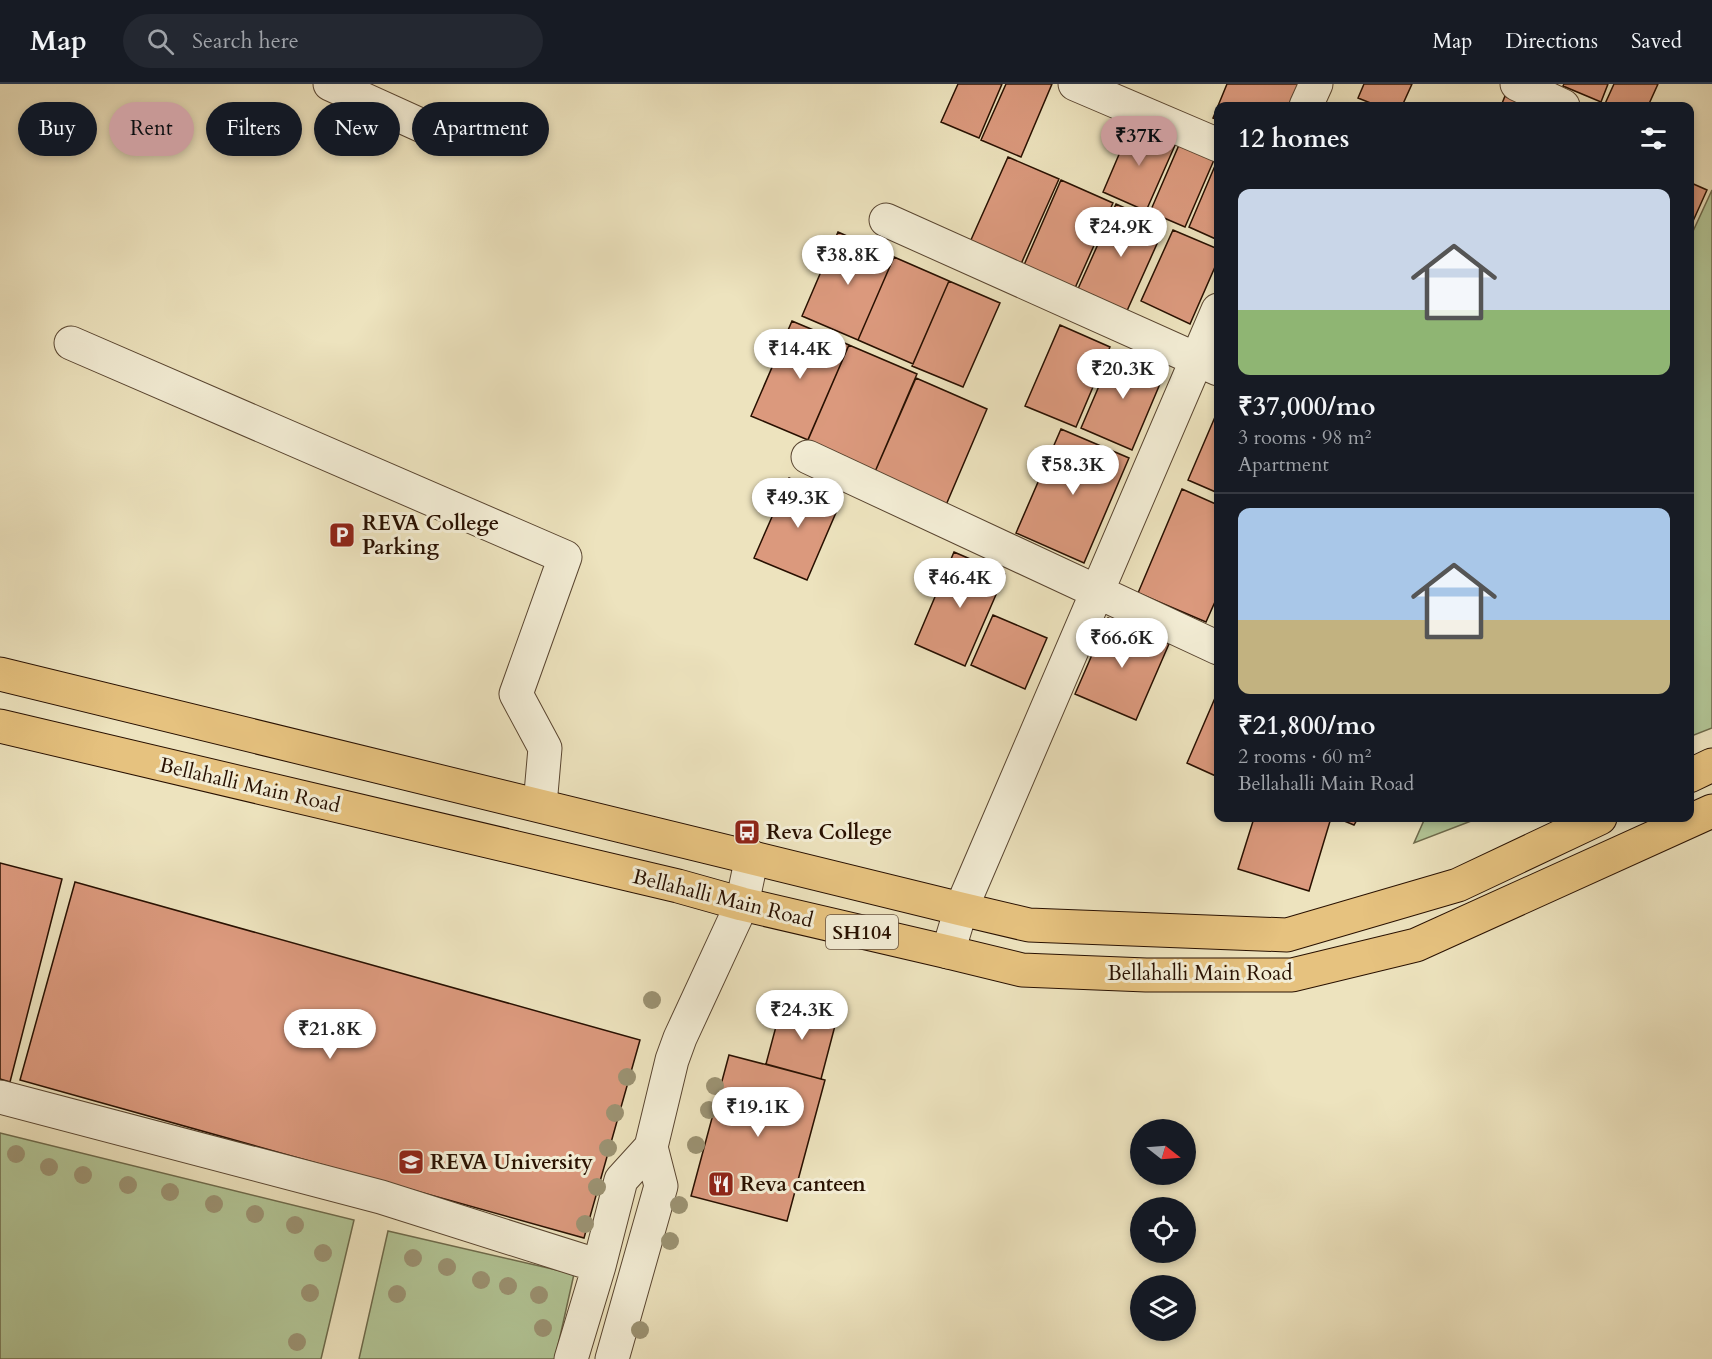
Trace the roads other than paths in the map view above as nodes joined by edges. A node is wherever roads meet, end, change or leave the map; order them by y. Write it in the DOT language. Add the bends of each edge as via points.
graph roads {
  1 [pos="330,84"];
  2 [pos="1075,84"];
  3 [pos="1316,84"];
  4 [pos="1517,84"];
  5 [pos="1308,102"];
  6 [pos="1555,102"];
  7 [pos="412,121"];
  8 [pos="1214,143"];
  9 [pos="886,220"];
  10 [pos="1214,330"];
  11 [pos="71,343"];
  12 [pos="1207,364"];
  13 [pos="808,457"];
  14 [pos="1097,592"];
  15 [pos="1214,646"];
  16 [pos="0,674"];
  17 [pos="0,726"];
  18 [pos="1712,765"];
  19 [pos="1694,774"];
  20 [pos="540,805"];
  21 [pos="1712,811"];
  22 [pos="1694,819"];
  23 [pos="1592,822"];
  24 [pos="1688,822"];
  25 [pos="752,857"];
  26 [pos="741,904"];
  27 [pos="960,909"];
  28 [pos="948,952"];
  29 [pos="0,1097"];
  30 [pos="651,1147"];
  31 [pos="599,1266"];
  32 [pos="571,1359"];
  33 [pos="612,1359"];
  1 -- 7 [label="street"];
  2 -- 8 [label="street"];
  3 -- 5 [label="street"];
  4 -- 6 [label="street"];
  9 -- 12 [label="street"];
  10 -- 12 [label="street"];
  11 -- 20 [label="street" via="565,557 516,694 545,748"];
  12 -- 14 [label="street"];
  13 -- 14 [label="street"];
  14 -- 15 [label="street"];
  14 -- 27 [label="street"];
  16 -- 20 [label="main road, Bellahalli Main Road / SH104"];
  17 -- 26 [label="main road, Bellahalli Main Road / SH104"];
  18 -- 19 [label="main road"];
  20 -- 25 [label="main road, Bellahalli Main Road / SH104"];
  21 -- 22 [label="main road, Bellahalli Main Road / SH104"];
  23 -- 27 [label="main road, Bellahalli Main Road / SH104" via="1458,885 1287,935 1029,925"];
  24 -- 28 [label="main road, Bellahalli Main Road / SH104" via="1416,945 1292,975 1022,970"];
  25 -- 26 [label="street"];
  25 -- 27 [label="main road, Bellahalli Main Road / SH104"];
  26 -- 28 [label="main road, Bellahalli Main Road / SH104"];
  26 -- 30 [label="street" via="680,1038"];
  27 -- 28 [label="street"];
  29 -- 31 [label="street" via="381,1197"];
  30 -- 31 [label="street" via="621,1180"];
  30 -- 33 [label="street" via="662,1186"];
  31 -- 32 [label="street"];
}
